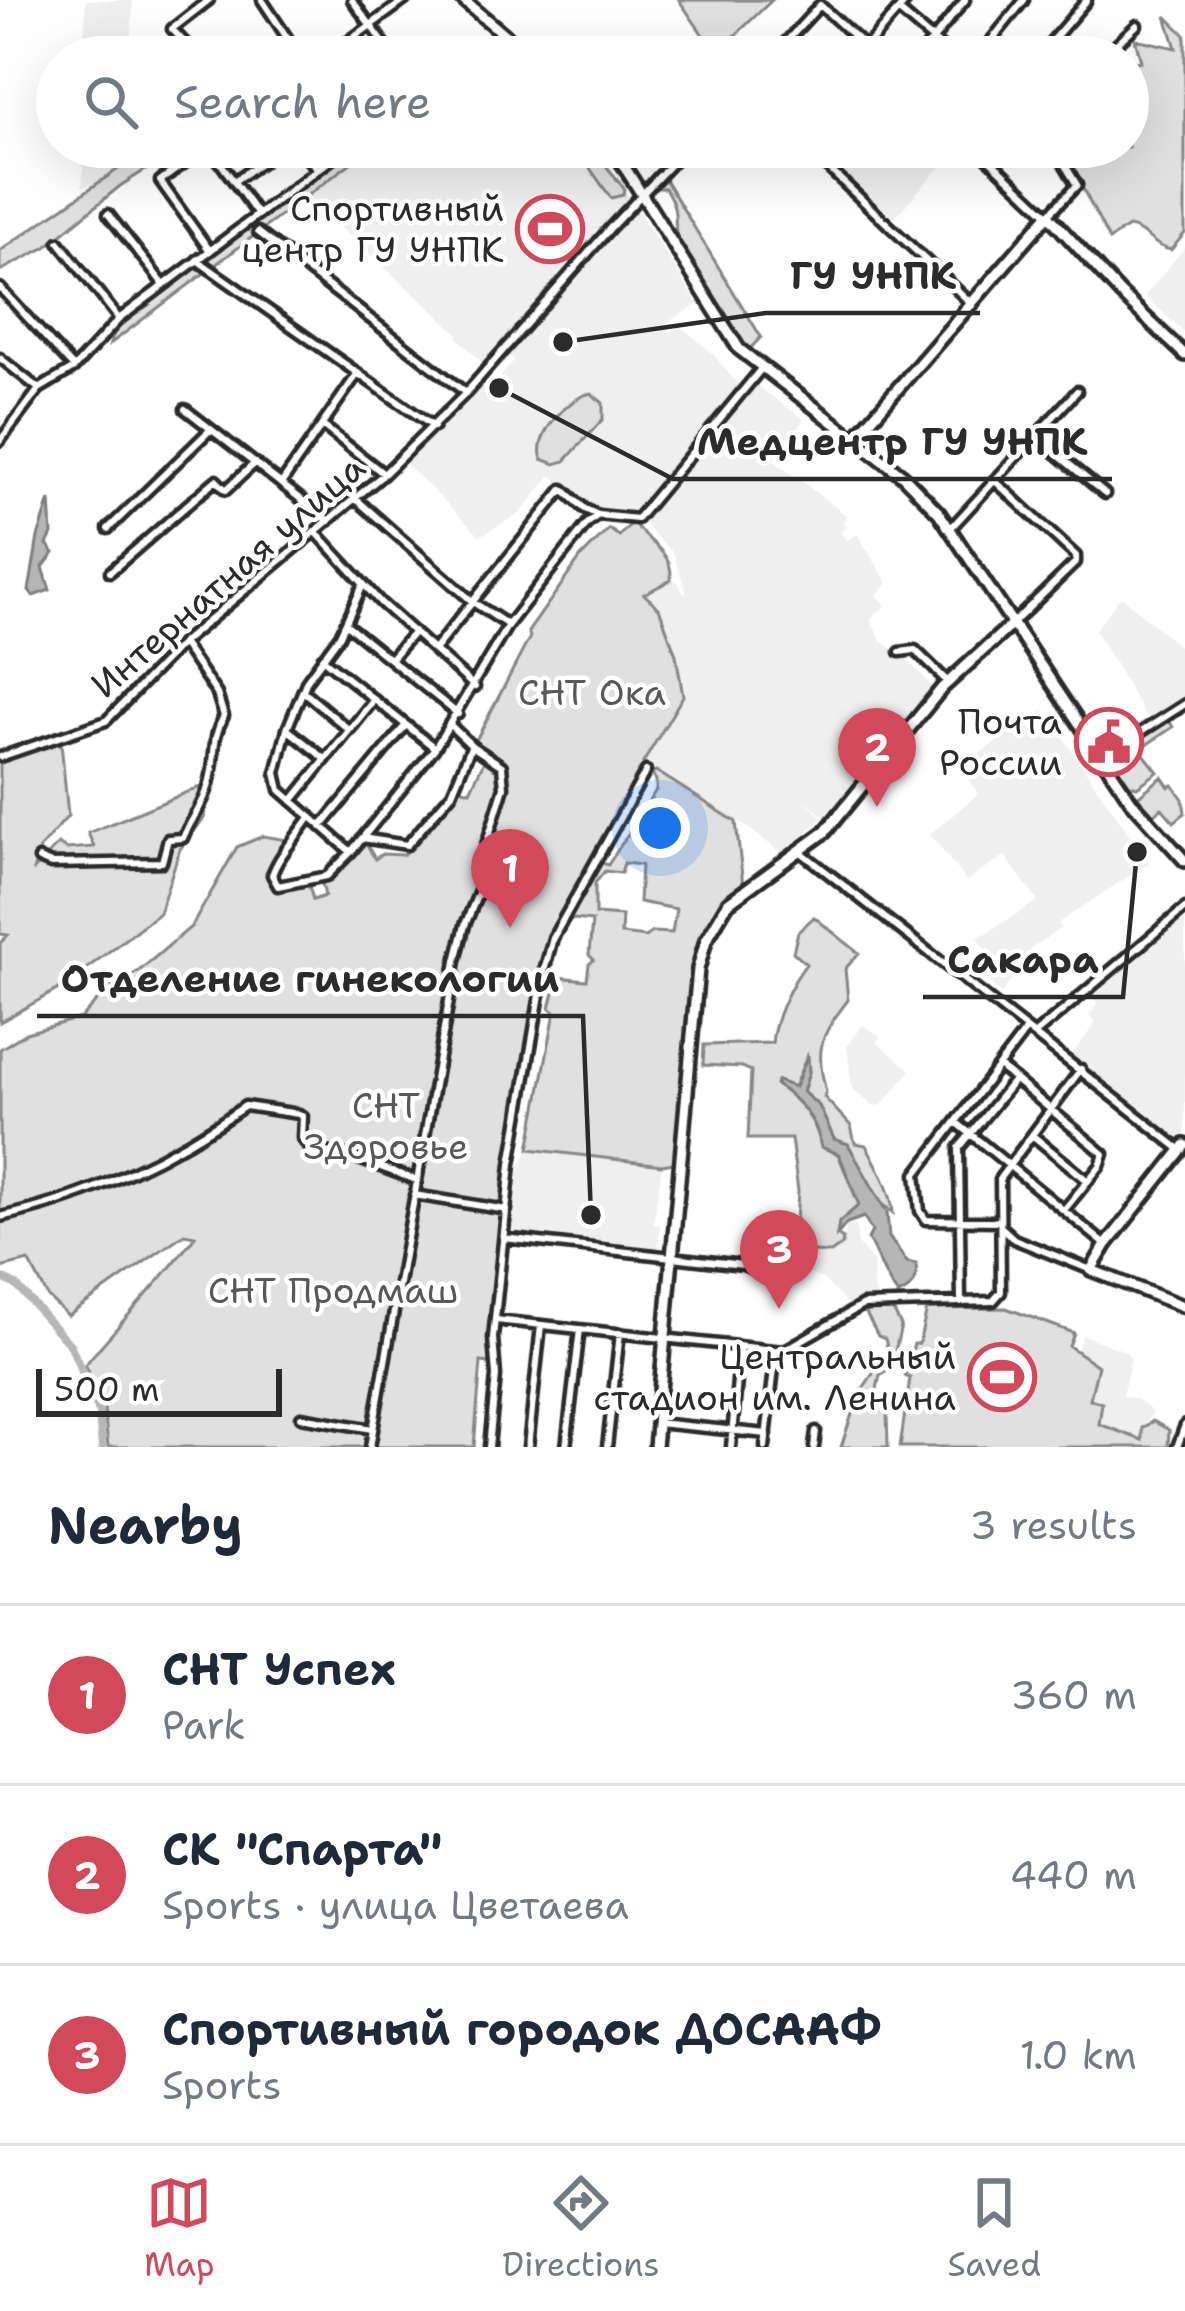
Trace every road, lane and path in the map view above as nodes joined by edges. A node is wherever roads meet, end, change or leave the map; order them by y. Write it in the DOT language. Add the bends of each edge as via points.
graph roads {
  1 [pos="209,0"];
  2 [pos="262,0"];
  3 [pos="352,0"];
  4 [pos="405,0"];
  5 [pos="463,0"];
  6 [pos="907,0"];
  7 [pos="965,0"];
  8 [pos="1024,0"];
  9 [pos="1087,0"];
  10 [pos="899,11"];
  11 [pos="370,25"];
  12 [pos="1138,25"];
  13 [pos="503,33"];
  14 [pos="178,36"];
  15 [pos="286,36"];
  16 [pos="355,36"];
  17 [pos="378,36"];
  18 [pos="498,36"];
  19 [pos="506,36"];
  20 [pos="791,36"];
  21 [pos="854,36"];
  22 [pos="876,36"];
  23 [pos="929,36"];
  24 [pos="937,36"];
  25 [pos="995,36"];
  26 [pos="1056,36"];
  27 [pos="1126,36"];
  28 [pos="178,168"];
  29 [pos="224,168"];
  30 [pos="254,168"];
  31 [pos="626,168"];
  32 [pos="666,168"];
  33 [pos="828,168"];
  34 [pos="998,168"];
  35 [pos="1067,168"];
  36 [pos="319,169"];
  37 [pos="234,182"];
  38 [pos="643,192"];
  39 [pos="108,214"];
  40 [pos="258,215"];
  41 [pos="1048,215"];
  42 [pos="258,232"];
  43 [pos="59,242"];
  44 [pos="210,251"];
  45 [pos="197,260"];
  46 [pos="164,286"];
  47 [pos="0,288"];
  48 [pos="973,305"];
  49 [pos="119,320"];
  50 [pos="1185,355"];
  51 [pos="0,358"];
  52 [pos="74,368"];
  53 [pos="761,369"];
  54 [pos="358,373"];
  55 [pos="39,389"];
  56 [pos="466,392"];
  57 [pos="1077,392"];
  58 [pos="185,409"];
  59 [pos="323,426"];
  60 [pos="434,427"];
  61 [pos="210,430"];
  62 [pos="1034,435"];
  63 [pos="854,439"];
  64 [pos="0,441"];
  65 [pos="254,464"];
  66 [pos="384,474"];
  67 [pos="994,480"];
  68 [pos="281,484"];
  69 [pos="1105,494"];
  70 [pos="356,499"];
  71 [pos="598,515"];
  72 [pos="329,521"];
  73 [pos="950,529"];
  74 [pos="108,530"];
  75 [pos="316,532"];
  76 [pos="110,572"];
  77 [pos="363,585"];
  78 [pos="472,602"];
  79 [pos="1012,622"];
  80 [pos="346,624"];
  81 [pos="508,626"];
  82 [pos="414,632"];
  83 [pos="182,643"];
  84 [pos="434,650"];
  85 [pos="900,652"];
  86 [pos="322,658"];
  87 [pos="391,658"];
  88 [pos="948,682"];
  89 [pos="475,687"];
  90 [pos="303,692"];
  91 [pos="374,700"];
  92 [pos="1185,704"];
  93 [pos="458,714"];
  94 [pos="450,725"];
  95 [pos="405,726"];
  96 [pos="347,728"];
  97 [pos="287,729"];
  98 [pos="472,746"];
  99 [pos="435,748"];
  100 [pos="0,757"];
  101 [pos="1101,757"];
  102 [pos="324,758"];
  103 [pos="646,771"];
  104 [pos="292,801"];
  105 [pos="310,817"];
  106 [pos="321,827"];
  107 [pos="362,838"];
  108 [pos="351,852"];
  109 [pos="801,852"];
  110 [pos="40,859"];
  111 [pos="1185,861"];
  112 [pos="1185,908"];
  113 [pos="1031,1032"];
  114 [pos="1000,1067"];
  115 [pos="1081,1069"];
  116 [pos="1015,1079"];
  117 [pos="1051,1109"];
  118 [pos="956,1122"];
  119 [pos="971,1135"];
  120 [pos="1032,1135"];
  121 [pos="1184,1150"];
  122 [pos="1008,1164"];
  123 [pos="416,1180"];
  124 [pos="1088,1181"];
  125 [pos="414,1195"];
  126 [pos="507,1210"];
  127 [pos="1064,1210"];
  128 [pos="0,1216"];
  129 [pos="959,1220"];
  130 [pos="999,1223"];
  131 [pos="504,1238"];
  132 [pos="1014,1239"];
  133 [pos="1106,1245"];
  134 [pos="1001,1249"];
  135 [pos="670,1259"];
  136 [pos="1091,1270"];
  137 [pos="761,1272"];
  138 [pos="961,1302"];
  139 [pos="1185,1307"];
  140 [pos="496,1320"];
  141 [pos="541,1325"];
  142 [pos="580,1329"];
  143 [pos="620,1333"];
  144 [pos="665,1339"];
  145 [pos="740,1347"];
  146 [pos="776,1351"];
  147 [pos="301,1417"];
  148 [pos="657,1423"];
  149 [pos="1185,1425"];
  150 [pos="373,1429"];
  151 [pos="733,1431"];
  152 [pos="816,1431"];
  153 [pos="766,1435"];
  154 [pos="370,1447"];
  155 [pos="489,1447"];
  156 [pos="528,1447"];
  157 [pos="566,1447"];
  158 [pos="607,1447"];
  159 [pos="655,1447"];
  160 [pos="731,1447"];
  161 [pos="765,1447"];
  162 [pos="814,1447"];
  163 [pos="1177,1447"];
  1 -- 14 [label="street" via="172,29"];
  2 -- 15 [label="street"];
  3 -- 11 [label="street"];
  4 -- 11 [label="street"];
  5 -- 13 [label="main road"];
  6 -- 10 [label="street"];
  7 -- 24 [label="street"];
  8 -- 25 [label="street"];
  9 -- 26 [label="street"];
  10 -- 22 [label="street"];
  10 -- 23 [label="street"];
  11 -- 16 [label="street"];
  11 -- 17 [label="street"];
  12 -- 27 [label="street"];
  13 -- 18 [label="street"];
  13 -- 19 [label="main road"];
  20 -- 21 [label="street" via="820,5"];
  28 -- 44 [label="street" via="160,181"];
  29 -- 37 [label="street"];
  30 -- 37 [label="street"];
  31 -- 38 [label="main road"];
  32 -- 38 [label="street, Интернатная улица"];
  33 -- 48 [label="street"];
  34 -- 41 [label="street"];
  35 -- 41 [label="street" via="1077,185"];
  36 -- 40 [label="street"];
  37 -- 40 [label="street"];
  38 -- 53 [label="main road" via="726,332"];
  38 -- 56 [label="street, Интернатная улица"];
  39 -- 46 [label="street"];
  40 -- 44 [label="street"];
  41 -- 48 [label="main road"];
  41 -- 50 [label="main road"];
  42 -- 56 [label="street"];
  43 -- 49 [label="street"];
  44 -- 45 [label="street"];
  45 -- 46 [label="street"];
  45 -- 54 [label="street"];
  46 -- 49 [label="street"];
  47 -- 52 [label="street"];
  48 -- 63 [label="main road"];
  49 -- 52 [label="street"];
  51 -- 55 [label="street"];
  52 -- 55 [label="street"];
  53 -- 63 [label="main road"];
  53 -- 71 [label="street" via="638,520"];
  54 -- 59 [label="street"];
  54 -- 60 [label="street"];
  55 -- 64 [label="street"];
  56 -- 60 [label="street, Интернатная улица"];
  57 -- 62 [label="street"];
  58 -- 61 [label="street"];
  59 -- 66 [label="street"];
  59 -- 68 [label="street"];
  60 -- 66 [label="street, Интернатная улица"];
  61 -- 65 [label="street"];
  61 -- 74 [label="street"];
  62 -- 67 [label="street"];
  62 -- 69 [label="street"];
  63 -- 73 [label="main road" via="903,476"];
  65 -- 68 [label="street"];
  65 -- 76 [label="street" via="226,490 216,480"];
  66 -- 70 [label="street, Интернатная улица"];
  67 -- 73 [label="street"];
  67 -- 79 [label="street" via="1075,553 1076,562"];
  68 -- 72 [label="street"];
  70 -- 72 [label="street, Интернатная улица"];
  70 -- 78 [label="street"];
  71 -- 78 [label="street" via="563,490"];
  71 -- 81 [label="street"];
  72 -- 75 [label="street, Интернатная улица"];
  73 -- 79 [label="main road"];
  75 -- 77 [label="street"];
  75 -- 83 [label="street, Интернатная улица"];
  77 -- 80 [label="street"];
  77 -- 82 [label="street"];
  78 -- 81 [label="street"];
  78 -- 84 [label="street"];
  79 -- 88 [label="main road"];
  79 -- 101 [label="main road"];
  80 -- 86 [label="street"];
  80 -- 87 [label="street"];
  81 -- 89 [label="street"];
  82 -- 84 [label="street"];
  82 -- 87 [label="street"];
  83 -- 100 [label="street, Интернатная улица" via="101,724"];
  83 -- 110 [label="street" via="224,716 213,736 210,782 183,838 168,839 162,862"];
  84 -- 89 [label="street"];
  85 -- 88 [label="street" via="914,650"];
  86 -- 90 [label="street"];
  86 -- 91 [label="street"];
  87 -- 93 [label="street"];
  88 -- 109 [label="main road"];
  89 -- 93 [label="street"];
  90 -- 96 [label="street"];
  90 -- 97 [label="street"];
  91 -- 95 [label="street"];
  91 -- 96 [label="street"];
  92 -- 101 [label="street"];
  93 -- 94 [label="street"];
  94 -- 98 [label="street"];
  94 -- 99 [label="street"];
  95 -- 99 [label="street"];
  95 -- 106 [label="street"];
  96 -- 102 [label="street"];
  97 -- 102 [label="street"];
  97 -- 104 [label="street" via="276,777"];
  98 -- 107 [label="street" via="452,793 407,845"];
  98 -- 123 [label="street" via="502,766 504,787 485,842 491,860 456,961"];
  99 -- 107 [label="street"];
  101 -- 111 [label="main road"];
  102 -- 104 [label="street"];
  103 -- 126 [label="street" via="553,938"];
  104 -- 105 [label="street"];
  105 -- 106 [label="street"];
  105 -- 108 [label="street" via="276,862 278,886 327,876"];
  106 -- 108 [label="street"];
  107 -- 108 [label="street"];
  109 -- 113 [label="street"];
  109 -- 135 [label="main road" via="728,903 702,951"];
  112 -- 113 [label="street"];
  113 -- 114 [label="street"];
  113 -- 115 [label="street"];
  114 -- 116 [label="street"];
  114 -- 118 [label="street"];
  115 -- 117 [label="street"];
  115 -- 121 [label="street"];
  116 -- 117 [label="street"];
  116 -- 119 [label="street"];
  117 -- 120 [label="street"];
  117 -- 124 [label="street" via="1102,1150"];
  118 -- 119 [label="street"];
  118 -- 129 [label="street" via="916,1174 923,1218"];
  119 -- 122 [label="street"];
  119 -- 129 [label="street" via="958,1155"];
  120 -- 122 [label="street"];
  120 -- 124 [label="street"];
  121 -- 133 [label="main road"];
  122 -- 127 [label="street"];
  122 -- 130 [label="street"];
  123 -- 125 [label="street"];
  123 -- 128 [label="street" via="311,1150 299,1114 244,1106 174,1153"];
  124 -- 127 [label="street"];
  125 -- 126 [label="street"];
  125 -- 150 [label="street"];
  126 -- 131 [label="street"];
  127 -- 133 [label="street"];
  129 -- 130 [label="street"];
  129 -- 138 [label="street"];
  130 -- 132 [label="street"];
  130 -- 134 [label="street"];
  131 -- 135 [label="street"];
  131 -- 140 [label="street"];
  132 -- 134 [label="street"];
  132 -- 136 [label="street"];
  133 -- 136 [label="main road"];
  134 -- 138 [label="street" via="1001,1292 993,1301"];
  135 -- 137 [label="street"];
  135 -- 144 [label="main road"];
  136 -- 139 [label="main road"];
  138 -- 146 [label="street" via="860,1306"];
  140 -- 141 [label="street"];
  140 -- 155 [label="street"];
  141 -- 142 [label="street"];
  141 -- 156 [label="street"];
  142 -- 143 [label="street"];
  142 -- 157 [label="street"];
  143 -- 144 [label="street"];
  143 -- 158 [label="street"];
  144 -- 145 [label="street"];
  144 -- 148 [label="main road"];
  145 -- 146 [label="street"];
  145 -- 151 [label="street"];
  146 -- 153 [label="street"];
  147 -- 150 [label="street"];
  148 -- 151 [label="street"];
  148 -- 159 [label="main road"];
  149 -- 163 [label="street"];
  150 -- 154 [label="street"];
  151 -- 153 [label="street"];
  151 -- 160 [label="street"];
  152 -- 162 [label="street"];
  153 -- 161 [label="street"];
}
